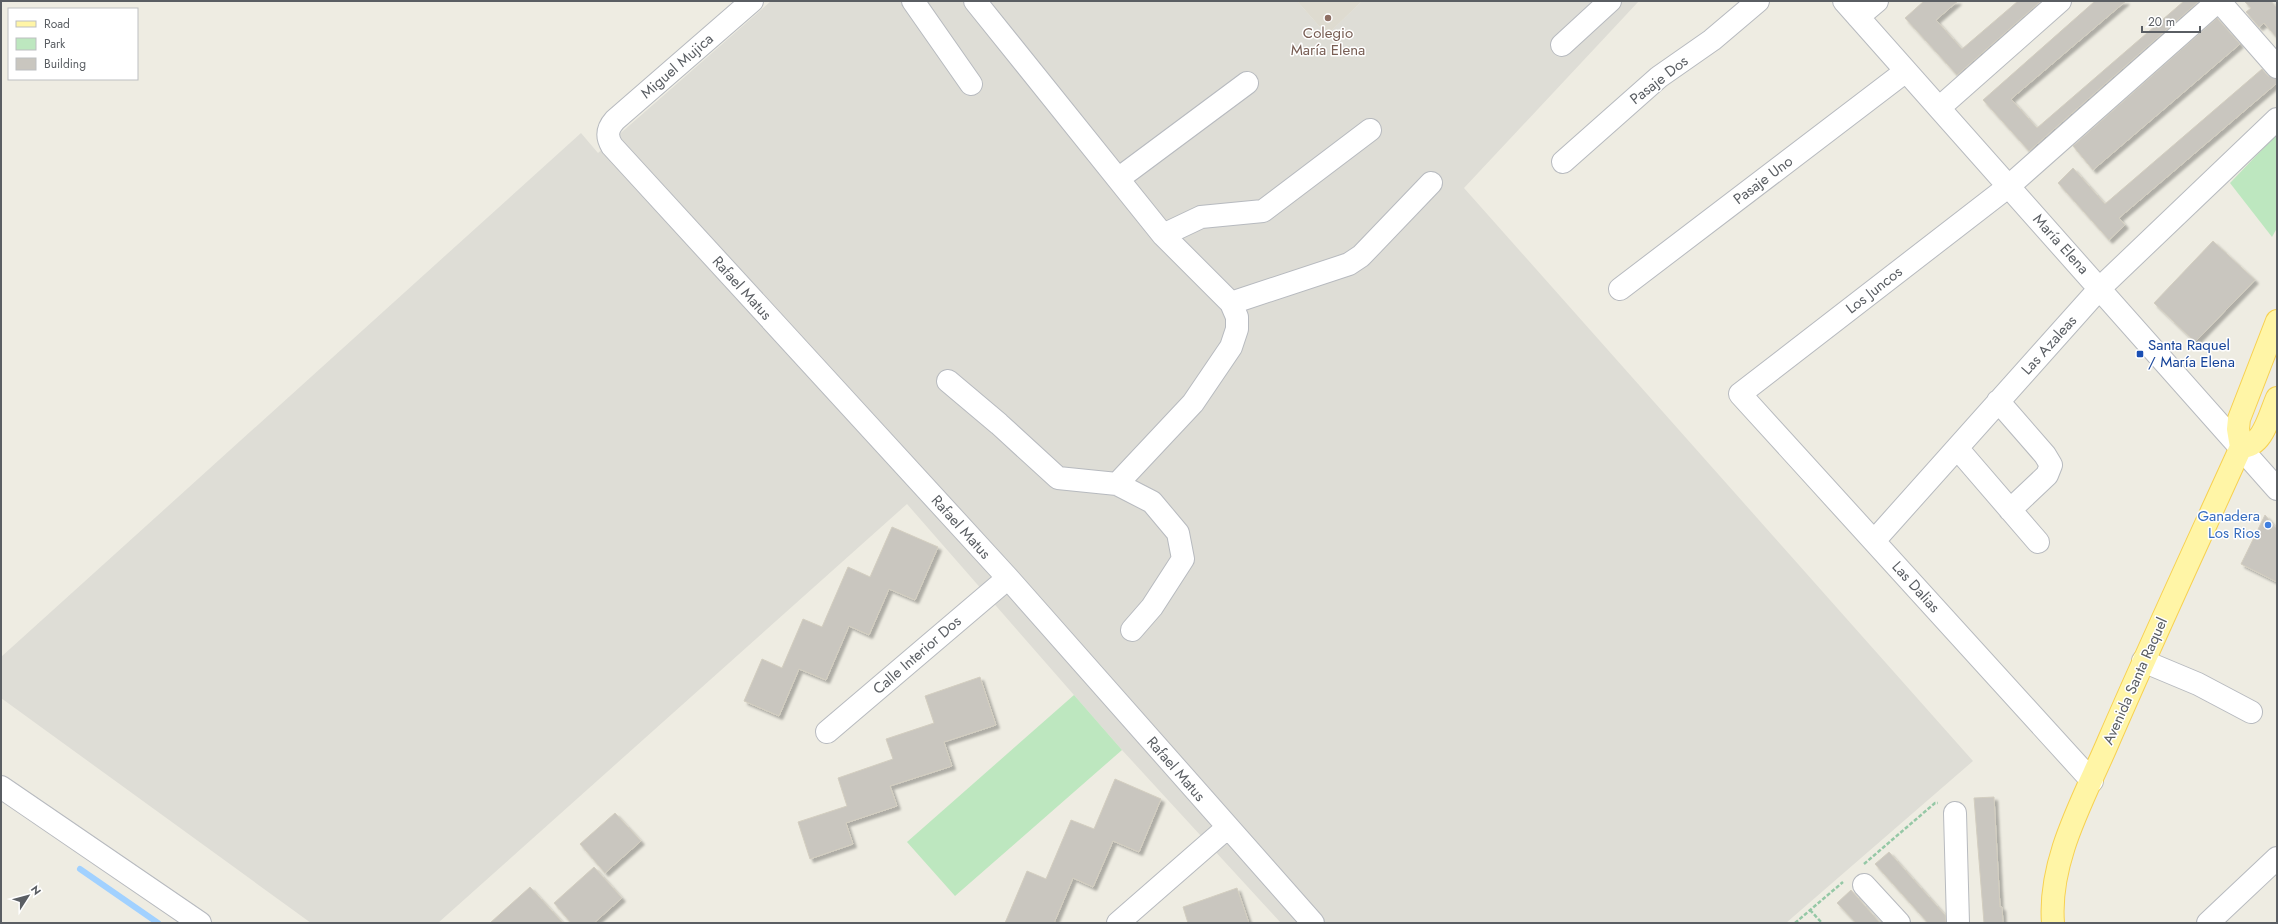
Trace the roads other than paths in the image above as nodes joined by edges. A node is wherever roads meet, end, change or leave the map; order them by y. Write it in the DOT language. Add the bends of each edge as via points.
graph roads {
  1 [pos="752,1"];
  2 [pos="913,1"];
  3 [pos="975,1"];
  4 [pos="1610,1"];
  5 [pos="1758,1"];
  6 [pos="1844,1"];
  7 [pos="1877,1"];
  8 [pos="2060,1"];
  9 [pos="2218,1"];
  10 [pos="1858,17"];
  11 [pos="1562,45"];
  12 [pos="2277,67"];
  13 [pos="1906,71"];
  14 [pos="1247,83"];
  15 [pos="971,84"];
  16 [pos="1939,108"];
  17 [pos="2277,119"];
  18 [pos="1370,130"];
  19 [pos="608,134"];
  20 [pos="1563,162"];
  21 [pos="1118,179"];
  22 [pos="1431,184"];
  23 [pos="2009,186"];
  24 [pos="1164,235"];
  25 [pos="2100,288"];
  26 [pos="1620,289"];
  27 [pos="1231,303"];
  28 [pos="2277,321"];
  29 [pos="948,381"];
  30 [pos="1740,394"];
  31 [pos="2277,398"];
  32 [pos="1998,402"];
  33 [pos="2241,446"];
  34 [pos="1957,448"];
  35 [pos="1117,484"];
  36 [pos="2277,489"];
  37 [pos="2010,510"];
  38 [pos="1874,541"];
  39 [pos="2038,542"];
  40 [pos="1008,578"];
  41 [pos="1132,630"];
  42 [pos="2143,661"];
  43 [pos="2251,712"];
  44 [pos="827,732"];
  45 [pos="2092,781"];
  46 [pos="1,788"];
  47 [pos="1955,813"];
  48 [pos="1228,827"];
  49 [pos="2277,858"];
  50 [pos="1856,878"];
  51 [pos="200,923"];
  52 [pos="1118,923"];
  53 [pos="1313,923"];
  54 [pos="1899,923"];
  55 [pos="1958,923"];
  56 [pos="2053,923"];
  57 [pos="2208,923"];
  1 -- 19 [label="street, Miguel Mujica" via="615,120"];
  2 -- 15 [label="street"];
  3 -- 21 [label="street"];
  4 -- 11 [label="street"];
  5 -- 20 [label="street, Pasaje Dos" via="1712,40 1659,77"];
  6 -- 10 [label="street, María Elena"];
  7 -- 10 [label="street"];
  8 -- 16 [label="street"];
  9 -- 12 [label="street"];
  9 -- 23 [label="street, Los Juncos"];
  10 -- 13 [label="street, María Elena"];
  13 -- 16 [label="street, María Elena"];
  13 -- 26 [label="street, Pasaje Uno"];
  14 -- 21 [label="street"];
  16 -- 23 [label="street, María Elena"];
  17 -- 25 [label="street, Las Azaleas"];
  18 -- 24 [label="street" via="1263,210 1201,217"];
  19 -- 40 [label="street, Rafael Matus" via="617,152"];
  21 -- 24 [label="street"];
  22 -- 27 [label="street" via="1361,256 1349,264"];
  23 -- 25 [label="street, María Elena"];
  23 -- 30 [label="street, Los Juncos"];
  24 -- 27 [label="street"];
  25 -- 32 [label="street, Las Azaleas"];
  25 -- 33 [label="street, María Elena"];
  27 -- 35 [label="street" via="1237,317 1237,329 1231,347 1193,403"];
  28 -- 33 [label="main road" via="2239,419 2238,433"];
  29 -- 35 [label="street" via="1058,478"];
  30 -- 38 [label="street, Las Dalias"];
  31 -- 33 [label="main road" via="2259,438 2253,444"];
  32 -- 34 [label="street, Las Azaleas"];
  32 -- 37 [label="street" via="2051,465 2047,475"];
  33 -- 36 [label="street, María Elena"];
  33 -- 42 [label="main road, Avenida Santa Raquel"];
  34 -- 37 [label="street"];
  34 -- 38 [label="street, Las Azaleas"];
  35 -- 41 [label="street" via="1152,502 1178,533 1183,559 1152,607"];
  37 -- 39 [label="street"];
  38 -- 45 [label="street, Las Dalias"];
  40 -- 44 [label="street, Calle Interior Dos"];
  40 -- 48 [label="street, Rafael Matus"];
  42 -- 43 [label="street" via="2198,684"];
  42 -- 45 [label="main road, Avenida Santa Raquel"];
  45 -- 56 [label="main road, Avenida Santa Raquel" via="2070,832 2059,866 2053,895"];
  46 -- 51 [label="street"];
  47 -- 55 [label="street"];
  48 -- 52 [label="street"];
  48 -- 53 [label="street, Rafael Matus"];
  49 -- 57 [label="street"];
  50 -- 54 [label="street"];
}
